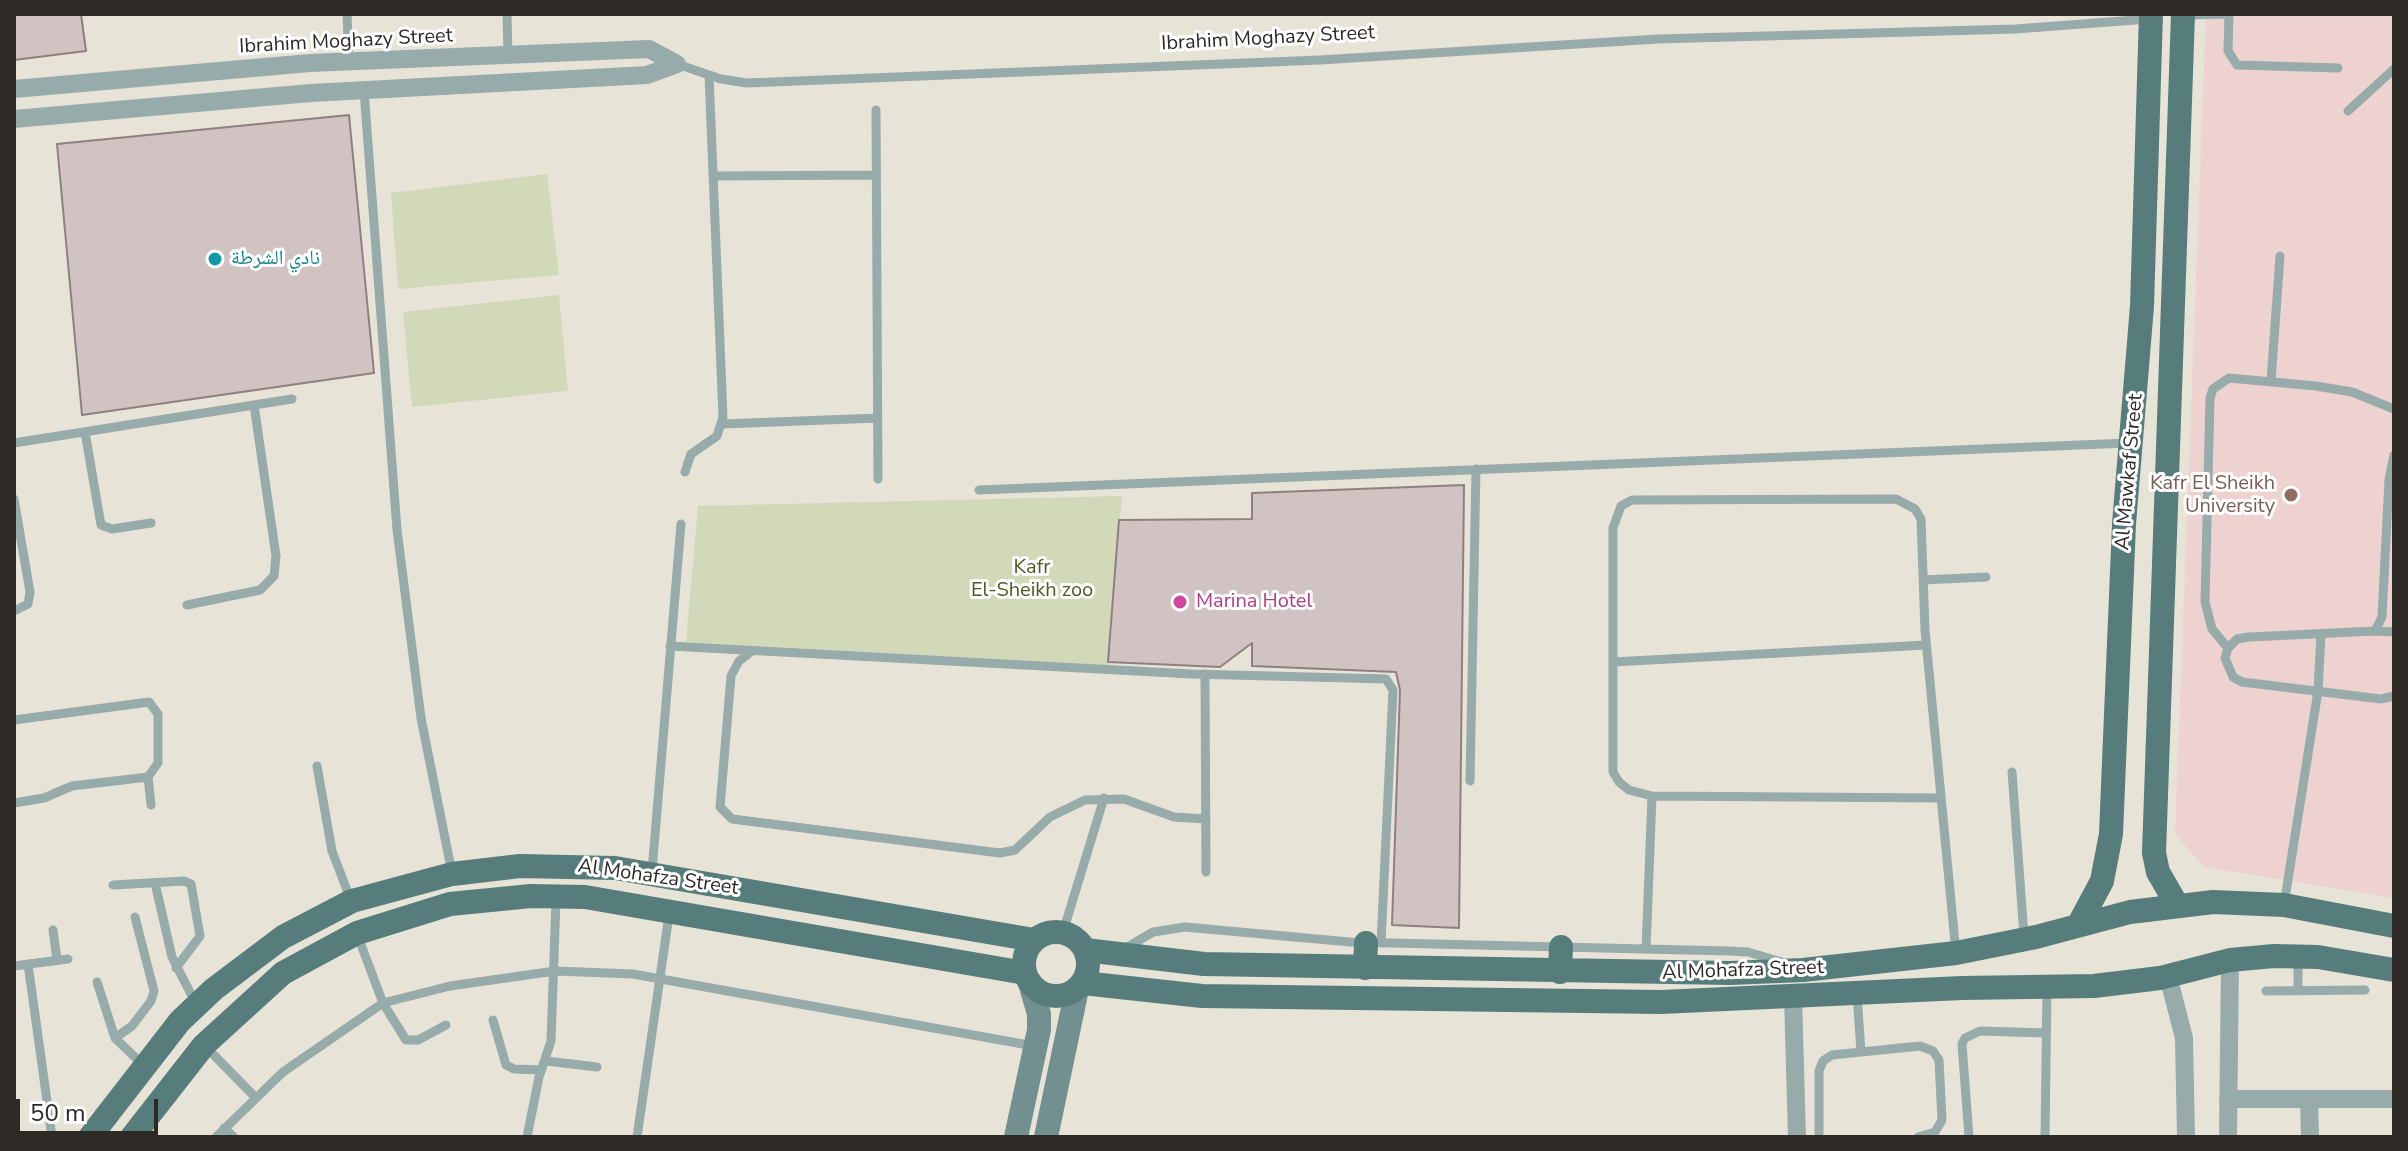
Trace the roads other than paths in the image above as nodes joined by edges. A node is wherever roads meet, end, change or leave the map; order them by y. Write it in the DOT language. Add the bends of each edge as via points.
graph roads {
  1 [pos="347,14"];
  2 [pos="507,14"];
  3 [pos="2229,14"];
  4 [pos="2183,15"];
  5 [pos="2150,17"];
  6 [pos="513,55"];
  7 [pos="349,62"];
  8 [pos="677,64"];
  9 [pos="2338,68"];
  10 [pos="2394,69"];
  11 [pos="709,75"];
  12 [pos="172,77"];
  13 [pos="519,82"];
  14 [pos="14,89"];
  15 [pos="364,90"];
  16 [pos="174,107"];
  17 [pos="876,110"];
  18 [pos="2348,111"];
  19 [pos="14,119"];
  20 [pos="876,175"];
  21 [pos="714,176"];
  22 [pos="2280,256"];
  23 [pos="2142,306"];
  24 [pos="2172,306"];
  25 [pos="2271,381"];
  26 [pos="292,399"];
  27 [pos="254,405"];
  28 [pos="2394,409"];
  29 [pos="878,418"];
  30 [pos="722,424"];
  31 [pos="85,432"];
  32 [pos="14,443"];
  33 [pos="2131,443"];
  34 [pos="2394,455"];
  35 [pos="1476,469"];
  36 [pos="685,472"];
  37 [pos="878,479"];
  38 [pos="979,490"];
  39 [pos="14,499"];
  40 [pos="151,523"];
  41 [pos="681,524"];
  42 [pos="1986,577"];
  43 [pos="1923,580"];
  44 [pos="187,605"];
  45 [pos="14,611"];
  46 [pos="2375,631"];
  47 [pos="2394,632"];
  48 [pos="2321,635"];
  49 [pos="1926,645"];
  50 [pos="670,646"];
  51 [pos="2228,648"];
  52 [pos="753,651"];
  53 [pos="1613,662"];
  54 [pos="1205,674"];
  55 [pos="2318,691"];
  56 [pos="2394,696"];
  57 [pos="14,720"];
  58 [pos="317,766"];
  59 [pos="2012,772"];
  60 [pos="148,777"];
  61 [pos="1470,781"];
  62 [pos="1652,796"];
  63 [pos="1104,798"];
  64 [pos="1941,798"];
  65 [pos="14,803"];
  66 [pos="151,805"];
  67 [pos="1206,819"];
  68 [pos="1206,872"];
  69 [pos="652,873"];
  70 [pos="452,874"];
  71 [pos="155,883"];
  72 [pos="113,885"];
  73 [pos="556,895"];
  74 [pos="352,901"];
  75 [pos="2177,905"];
  76 [pos="2284,905"];
  77 [pos="669,911"];
  78 [pos="135,917"];
  79 [pos="2079,924"];
  80 [pos="2394,926"];
  81 [pos="53,930"];
  82 [pos="1063,932"];
  83 [pos="357,933"];
  84 [pos="2025,939"];
  85 [pos="1034,940"];
  86 [pos="1374,943"];
  87 [pos="1561,947"];
  88 [pos="1646,949"];
  89 [pos="1085,950"];
  90 [pos="1945,954"];
  91 [pos="1117,955"];
  92 [pos="2298,956"];
  93 [pos="2230,960"];
  94 [pos="28,964"];
  95 [pos="14,966"];
  96 [pos="176,968"];
  97 [pos="1365,968"];
  98 [pos="1803,970"];
  99 [pos="2394,970"];
  100 [pos="555,971"];
  101 [pos="1560,972"];
  102 [pos="2168,976"];
  103 [pos="658,978"];
  104 [pos="1028,978"];
  105 [pos="97,982"];
  106 [pos="1080,986"];
  107 [pos="2047,988"];
  108 [pos="1941,989"];
  109 [pos="2365,990"];
  110 [pos="2266,991"];
  111 [pos="2298,991"];
  112 [pos="1857,994"];
  113 [pos="1793,997"];
  114 [pos="383,1003"];
  115 [pos="197,1005"];
  116 [pos="493,1020"];
  117 [pos="446,1025"];
  118 [pos="2046,1033"];
  119 [pos="115,1038"];
  120 [pos="204,1045"];
  121 [pos="1036,1046"];
  122 [pos="1861,1052"];
  123 [pos="143,1065"];
  124 [pos="544,1065"];
  125 [pos="597,1067"];
  126 [pos="254,1096"];
  127 [pos="2228,1099"];
  128 [pos="2309,1099"];
  129 [pos="2394,1099"];
  130 [pos="224,1128"];
  131 [pos="1017,1132"];
  132 [pos="1046,1134"];
  133 [pos="52,1137"];
  134 [pos="90,1137"];
  135 [pos="132,1137"];
  136 [pos="216,1137"];
  137 [pos="234,1137"];
  138 [pos="527,1137"];
  139 [pos="637,1137"];
  140 [pos="1797,1137"];
  141 [pos="1819,1137"];
  142 [pos="1918,1137"];
  143 [pos="1969,1137"];
  144 [pos="2045,1137"];
  145 [pos="2186,1137"];
  146 [pos="2228,1137"];
  147 [pos="2310,1137"];
  1 -- 7 [label="lane"];
  2 -- 6 [label="lane"];
  3 -- 4 [label="lane"];
  3 -- 9 [label="lane" via="2228,51 2237,65"];
  4 -- 24 [label="main road, Al Mawkaf Street"];
  5 -- 11 [label="lane, Ibrahim Moghazy Street" via="2015,29 1658,39 1320,60 779,82 734,82"];
  5 -- 23 [label="main road, Al Mawkaf Street"];
  6 -- 7 [label="street, Ibrahim Moghazy Street"];
  6 -- 8 [label="street, Ibrahim Moghazy Street" via="649,49"];
  6 -- 13 [label="street"];
  7 -- 12 [label="street, Ibrahim Moghazy Street"];
  8 -- 11 [label="lane, Ibrahim Moghazy Street"];
  8 -- 13 [label="street" via="647,75"];
  10 -- 18 [label="lane"];
  11 -- 21 [label="lane"];
  12 -- 14 [label="street, Ibrahim Moghazy Street"];
  12 -- 16 [label="street"];
  13 -- 15 [label="street"];
  15 -- 16 [label="street"];
  15 -- 70 [label="lane" via="397,530 421,718"];
  16 -- 19 [label="street"];
  17 -- 20 [label="lane"];
  20 -- 21 [label="lane"];
  20 -- 29 [label="lane"];
  21 -- 30 [label="lane"];
  22 -- 25 [label="lane"];
  23 -- 24 [label="main road"];
  23 -- 33 [label="main road, Al Mawkaf Street"];
  24 -- 75 [label="main road, Al Mawkaf Street" via="2154,853 2158,872"];
  25 -- 28 [label="lane" via="2335,388"];
  25 -- 51 [label="lane" via="2229,378 2220,381 2210,398 2205,602 2212,629"];
  26 -- 27 [label="lane"];
  27 -- 31 [label="lane"];
  27 -- 44 [label="lane" via="276,556 274,576 260,590"];
  29 -- 30 [label="lane"];
  29 -- 37 [label="lane"];
  30 -- 36 [label="lane" via="712,440 691,454"];
  31 -- 32 [label="lane"];
  31 -- 40 [label="lane" via="101,525 112,529"];
  33 -- 35 [label="lane"];
  33 -- 79 [label="main road, Al Mawkaf Street" via="2109,846 2102,881"];
  34 -- 46 [label="lane" via="2382,617"];
  35 -- 38 [label="lane"];
  35 -- 61 [label="lane"];
  39 -- 45 [label="lane" via="30,599 24,609"];
  41 -- 50 [label="lane"];
  42 -- 43 [label="lane"];
  43 -- 49 [label="lane"];
  43 -- 53 [label="lane" via="1921,519 1896,499 1632,500 1621,506 1613,528"];
  46 -- 47 [label="lane"];
  46 -- 48 [label="lane"];
  48 -- 51 [label="lane" via="2249,637"];
  48 -- 55 [label="lane"];
  49 -- 53 [label="lane"];
  49 -- 64 [label="lane"];
  50 -- 52 [label="lane"];
  50 -- 69 [label="lane"];
  51 -- 55 [label="lane" via="2227,669 2242,682"];
  52 -- 54 [label="lane"];
  52 -- 63 [label="lane" via="731,676 720,807 732,819 1008,853 1066,807"];
  53 -- 62 [label="lane" via="1613,772 1629,790"];
  54 -- 67 [label="lane"];
  54 -- 86 [label="lane" via="1381,678 1392,685"];
  55 -- 56 [label="lane"];
  55 -- 76 [label="lane"];
  57 -- 60 [label="lane" via="149,702 158,714 158,763"];
  58 -- 74 [label="lane" via="332,851"];
  59 -- 84 [label="lane"];
  60 -- 65 [label="lane" via="72,786"];
  60 -- 66 [label="lane"];
  62 -- 64 [label="lane"];
  62 -- 88 [label="lane"];
  63 -- 67 [label="lane" via="1124,799 1174,817"];
  63 -- 82 [label="lane"];
  64 -- 90 [label="lane"];
  67 -- 68 [label="lane"];
  69 -- 70 [label="main road, Al Mohafza Street" via="568,865"];
  69 -- 85 [label="main road, Al Mohafza Street"];
  70 -- 74 [label="main road, Al Mohafza Street"];
  71 -- 72 [label="lane"];
  71 -- 96 [label="lane"];
  71 -- 96 [label="lane" via="184,881 192,887 200,936"];
  73 -- 77 [label="main road, Al Mohafza Street"];
  73 -- 83 [label="main road, Al Mohafza Street" via="450,904"];
  73 -- 100 [label="lane"];
  74 -- 115 [label="main road, Al Mohafza Street" via="283,937"];
  75 -- 76 [label="main road, Al Mohafza Street"];
  75 -- 79 [label="main road, Al Mohafza Street"];
  76 -- 80 [label="main road, Al Mohafza Street"];
  77 -- 103 [label="lane"];
  77 -- 104 [label="main road, Al Mohafza Street"];
  78 -- 119 [label="lane" via="154,991 132,1026"];
  79 -- 84 [label="main road, Al Mohafza Street"];
  81 -- 94 [label="lane" via="63,959"];
  82 -- 85 [label="main road"];
  82 -- 89 [label="main road"];
  83 -- 114 [label="lane"];
  83 -- 120 [label="main road, Al Mohafza Street" via="283,973"];
  84 -- 90 [label="main road, Al Mohafza Street"];
  85 -- 104 [label="main road" via="1025,955"];
  86 -- 87 [label="lane"];
  86 -- 91 [label="lane" via="1185,927 1153,932"];
  86 -- 97 [label="main road"];
  87 -- 88 [label="lane"];
  87 -- 101 [label="main road"];
  88 -- 98 [label="lane" via="1748,952"];
  89 -- 91 [label="main road, Al Mohafza Street"];
  89 -- 106 [label="main road" via="1088,972"];
  90 -- 98 [label="main road, Al Mohafza Street"];
  90 -- 108 [label="main road"];
  91 -- 97 [label="main road, Al Mohafza Street" via="1191,963"];
  92 -- 93 [label="main road, Al Mohafza Street"];
  92 -- 99 [label="main road, Al Mohafza Street"];
  92 -- 111 [label="lane"];
  93 -- 102 [label="main road, Al Mohafza Street"];
  93 -- 127 [label="street"];
  94 -- 95 [label="lane"];
  94 -- 133 [label="lane"];
  96 -- 115 [label="lane"];
  97 -- 101 [label="main road, Al Mohafza Street"];
  98 -- 101 [label="main road, Al Mohafza Street"];
  100 -- 103 [label="lane"];
  100 -- 114 [label="lane" via="450,986"];
  100 -- 124 [label="lane" via="551,1041"];
  102 -- 107 [label="main road, Al Mohafza Street"];
  102 -- 145 [label="street" via="2184,1038"];
  103 -- 121 [label="lane"];
  103 -- 139 [label="lane"];
  104 -- 106 [label="main road" via="1037,990 1057,997"];
  104 -- 121 [label="main road" via="1039,1014"];
  105 -- 119 [label="lane"];
  106 -- 113 [label="main road, Al Mohafza Street" via="1218,997 1661,1002"];
  106 -- 132 [label="main road"];
  107 -- 108 [label="main road, Al Mohafza Street"];
  107 -- 118 [label="lane"];
  108 -- 112 [label="main road, Al Mohafza Street"];
  109 -- 111 [label="lane"];
  110 -- 111 [label="lane"];
  112 -- 113 [label="main road, Al Mohafza Street"];
  112 -- 122 [label="lane"];
  113 -- 140 [label="street"];
  114 -- 117 [label="lane" via="406,1040 418,1040"];
  114 -- 126 [label="lane"];
  115 -- 123 [label="main road, Al Mohafza Street"];
  116 -- 124 [label="lane" via="506,1065"];
  118 -- 143 [label="lane" via="1980,1031 1965,1038"];
  118 -- 144 [label="lane"];
  119 -- 123 [label="lane"];
  120 -- 126 [label="lane"];
  120 -- 135 [label="main road, Al Mohafza Street"];
  121 -- 131 [label="main road"];
  122 -- 141 [label="lane" via="1832,1055 1821,1065"];
  122 -- 142 [label="lane" via="1920,1046 1936,1055 1941,1125"];
  123 -- 134 [label="main road, Al Mohafza Street"];
  124 -- 125 [label="lane"];
  124 -- 138 [label="lane"];
  126 -- 130 [label="lane"];
  127 -- 128 [label="street"];
  127 -- 146 [label="street"];
  128 -- 129 [label="street"];
  128 -- 147 [label="street"];
  130 -- 136 [label="lane"];
  130 -- 137 [label="lane"];
  131 -- 132 [label="main road"];
}
